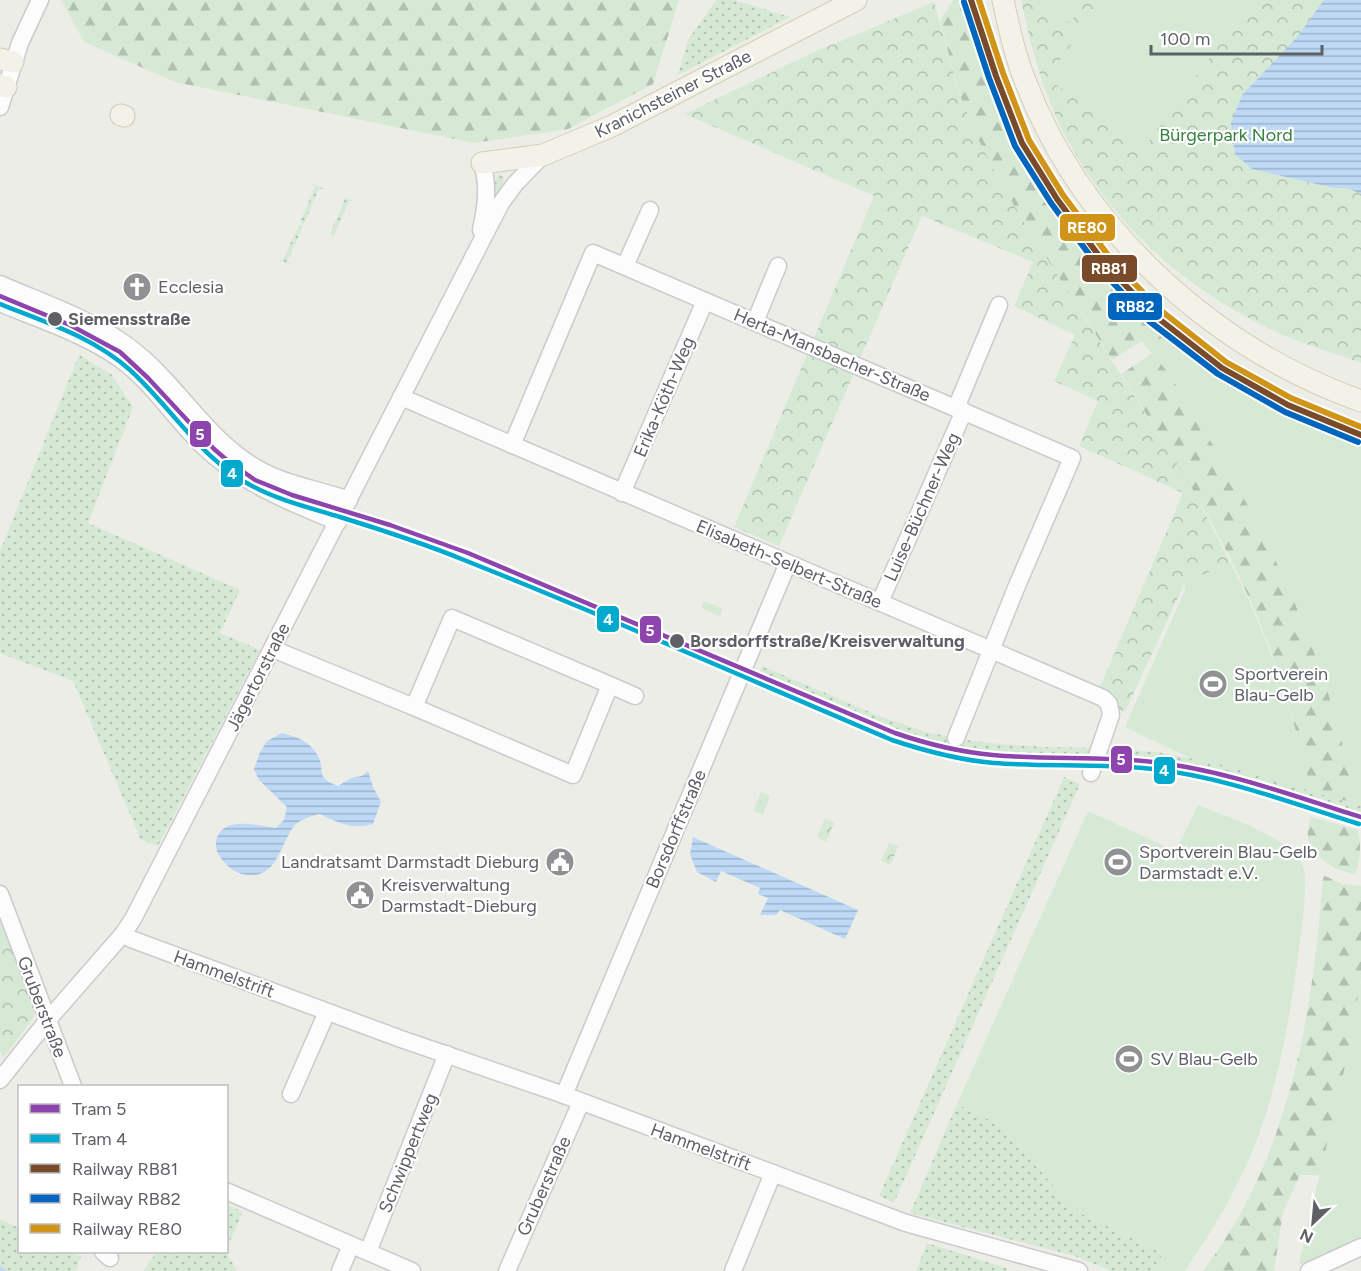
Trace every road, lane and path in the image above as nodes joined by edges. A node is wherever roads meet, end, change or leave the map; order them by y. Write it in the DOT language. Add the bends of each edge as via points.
graph roads {
  1 [pos="40,0"];
  2 [pos="856,0"];
  3 [pos="1003,0"];
  4 [pos="7,60"];
  5 [pos="2,93"];
  6 [pos="543,155"];
  7 [pos="509,160"];
  8 [pos="482,163"];
  9 [pos="507,193"];
  10 [pos="650,210"];
  11 [pos="477,249"];
  12 [pos="625,266"];
  13 [pos="778,266"];
  14 [pos="0,284"];
  15 [pos="705,301"];
  16 [pos="0,303"];
  17 [pos="999,305"];
  18 [pos="755,322"];
  19 [pos="401,397"];
  20 [pos="1361,400"];
  21 [pos="960,410"];
  22 [pos="512,445"];
  23 [pos="622,493"];
  24 [pos="349,500"];
  25 [pos="338,522"];
  26 [pos="788,563"];
  27 [pos="880,602"];
  28 [pos="273,649"];
  29 [pos="992,649"];
  30 [pos="610,686"];
  31 [pos="635,696"];
  32 [pos="414,707"];
  33 [pos="956,738"];
  34 [pos="1091,772"];
  35 [pos="0,894"];
  36 [pos="123,934"];
  37 [pos="327,1012"];
  38 [pos="47,1021"];
  39 [pos="447,1054"];
  40 [pos="0,1080"];
  41 [pos="73,1085"];
  42 [pos="291,1094"];
  43 [pos="564,1095"];
  44 [pos="581,1102"];
  45 [pos="773,1173"];
  46 [pos="228,1192"];
  47 [pos="351,1245"];
  48 [pos="1361,1248"];
  49 [pos="368,1252"];
  50 [pos="340,1271"];
  51 [pos="412,1271"];
  52 [pos="507,1271"];
  53 [pos="733,1271"];
  54 [pos="1079,1271"];
  55 [pos="1309,1271"];
  1 -- 4 [label="street"];
  2 -- 6 [label="main road, Kranichsteiner Straße" via="612,126"];
  3 -- 20 [label="main road" via="1012,44 1042,120 1074,177 1131,248 1176,292 1241,340 1299,374"];
  4 -- 5 [label="street"];
  6 -- 7 [label="main road, Kranichsteiner Straße"];
  6 -- 9 [label="street, Jägertorstraße"];
  7 -- 8 [label="main road, Kranichsteiner Straße"];
  7 -- 9 [label="street, Jägertorstraße"];
  8 -- 11 [label="street, Jägertorstraße" via="487,203"];
  9 -- 11 [label="street, Jägertorstraße"];
  10 -- 12 [label="street"];
  11 -- 19 [label="street, Jägertorstraße"];
  12 -- 15 [label="street, Herta-Mansbacher-Straße"];
  12 -- 22 [label="street, Herta-Mansbacher-Straße" via="593,253"];
  13 -- 18 [label="street"];
  14 -- 24 [label="street" via="125,344 147,361 218,439 251,465 280,480"];
  15 -- 18 [label="street, Herta-Mansbacher-Straße"];
  15 -- 23 [label="street, Erika-Köth-Weg"];
  16 -- 25 [label="street" via="105,348 139,375 221,463 264,490"];
  17 -- 21 [label="street, Luise-Büchner-Weg"];
  18 -- 21 [label="street, Herta-Mansbacher-Straße"];
  19 -- 22 [label="street, Elisabeth-Selbert-Straße"];
  19 -- 24 [label="street, Jägertorstraße"];
  21 -- 27 [label="street, Luise-Büchner-Weg"];
  21 -- 29 [label="street, Herta-Mansbacher-Straße" via="1072,458"];
  22 -- 23 [label="street, Elisabeth-Selbert-Straße"];
  23 -- 26 [label="street, Elisabeth-Selbert-Straße"];
  24 -- 25 [label="street, Jägertorstraße"];
  25 -- 28 [label="street, Jägertorstraße"];
  26 -- 27 [label="street, Elisabeth-Selbert-Straße"];
  26 -- 43 [label="street, Borsdorffstraße"];
  27 -- 29 [label="street, Elisabeth-Selbert-Straße"];
  28 -- 32 [label="street"];
  28 -- 36 [label="street, Jägertorstraße"];
  29 -- 33 [label="street"];
  29 -- 34 [label="street, Elisabeth-Selbert-Straße" via="1106,700 1111,715"];
  30 -- 31 [label="street"];
  30 -- 32 [label="street" via="452,618"];
  30 -- 32 [label="street" via="573,776"];
  35 -- 38 [label="street, Gruberstraße"];
  36 -- 37 [label="street, Hammelstrift"];
  36 -- 38 [label="street, Jägertorstraße"];
  37 -- 39 [label="street, Hammelstrift"];
  37 -- 42 [label="street"];
  38 -- 40 [label="street, Jägertorstraße"];
  38 -- 41 [label="street, Gruberstraße"];
  39 -- 43 [label="street, Hammelstrift"];
  39 -- 49 [label="street, Schwippertweg"];
  43 -- 44 [label="street, Hammelstrift"];
  44 -- 45 [label="street, Hammelstrift"];
  44 -- 52 [label="street, Gruberstraße"];
  45 -- 53 [label="street"];
  45 -- 54 [label="street, Hammelstrift" via="906,1223"];
  46 -- 47 [label="street"];
  47 -- 49 [label="street"];
  47 -- 50 [label="street"];
  48 -- 55 [label="street"];
  49 -- 51 [label="street"];
}
